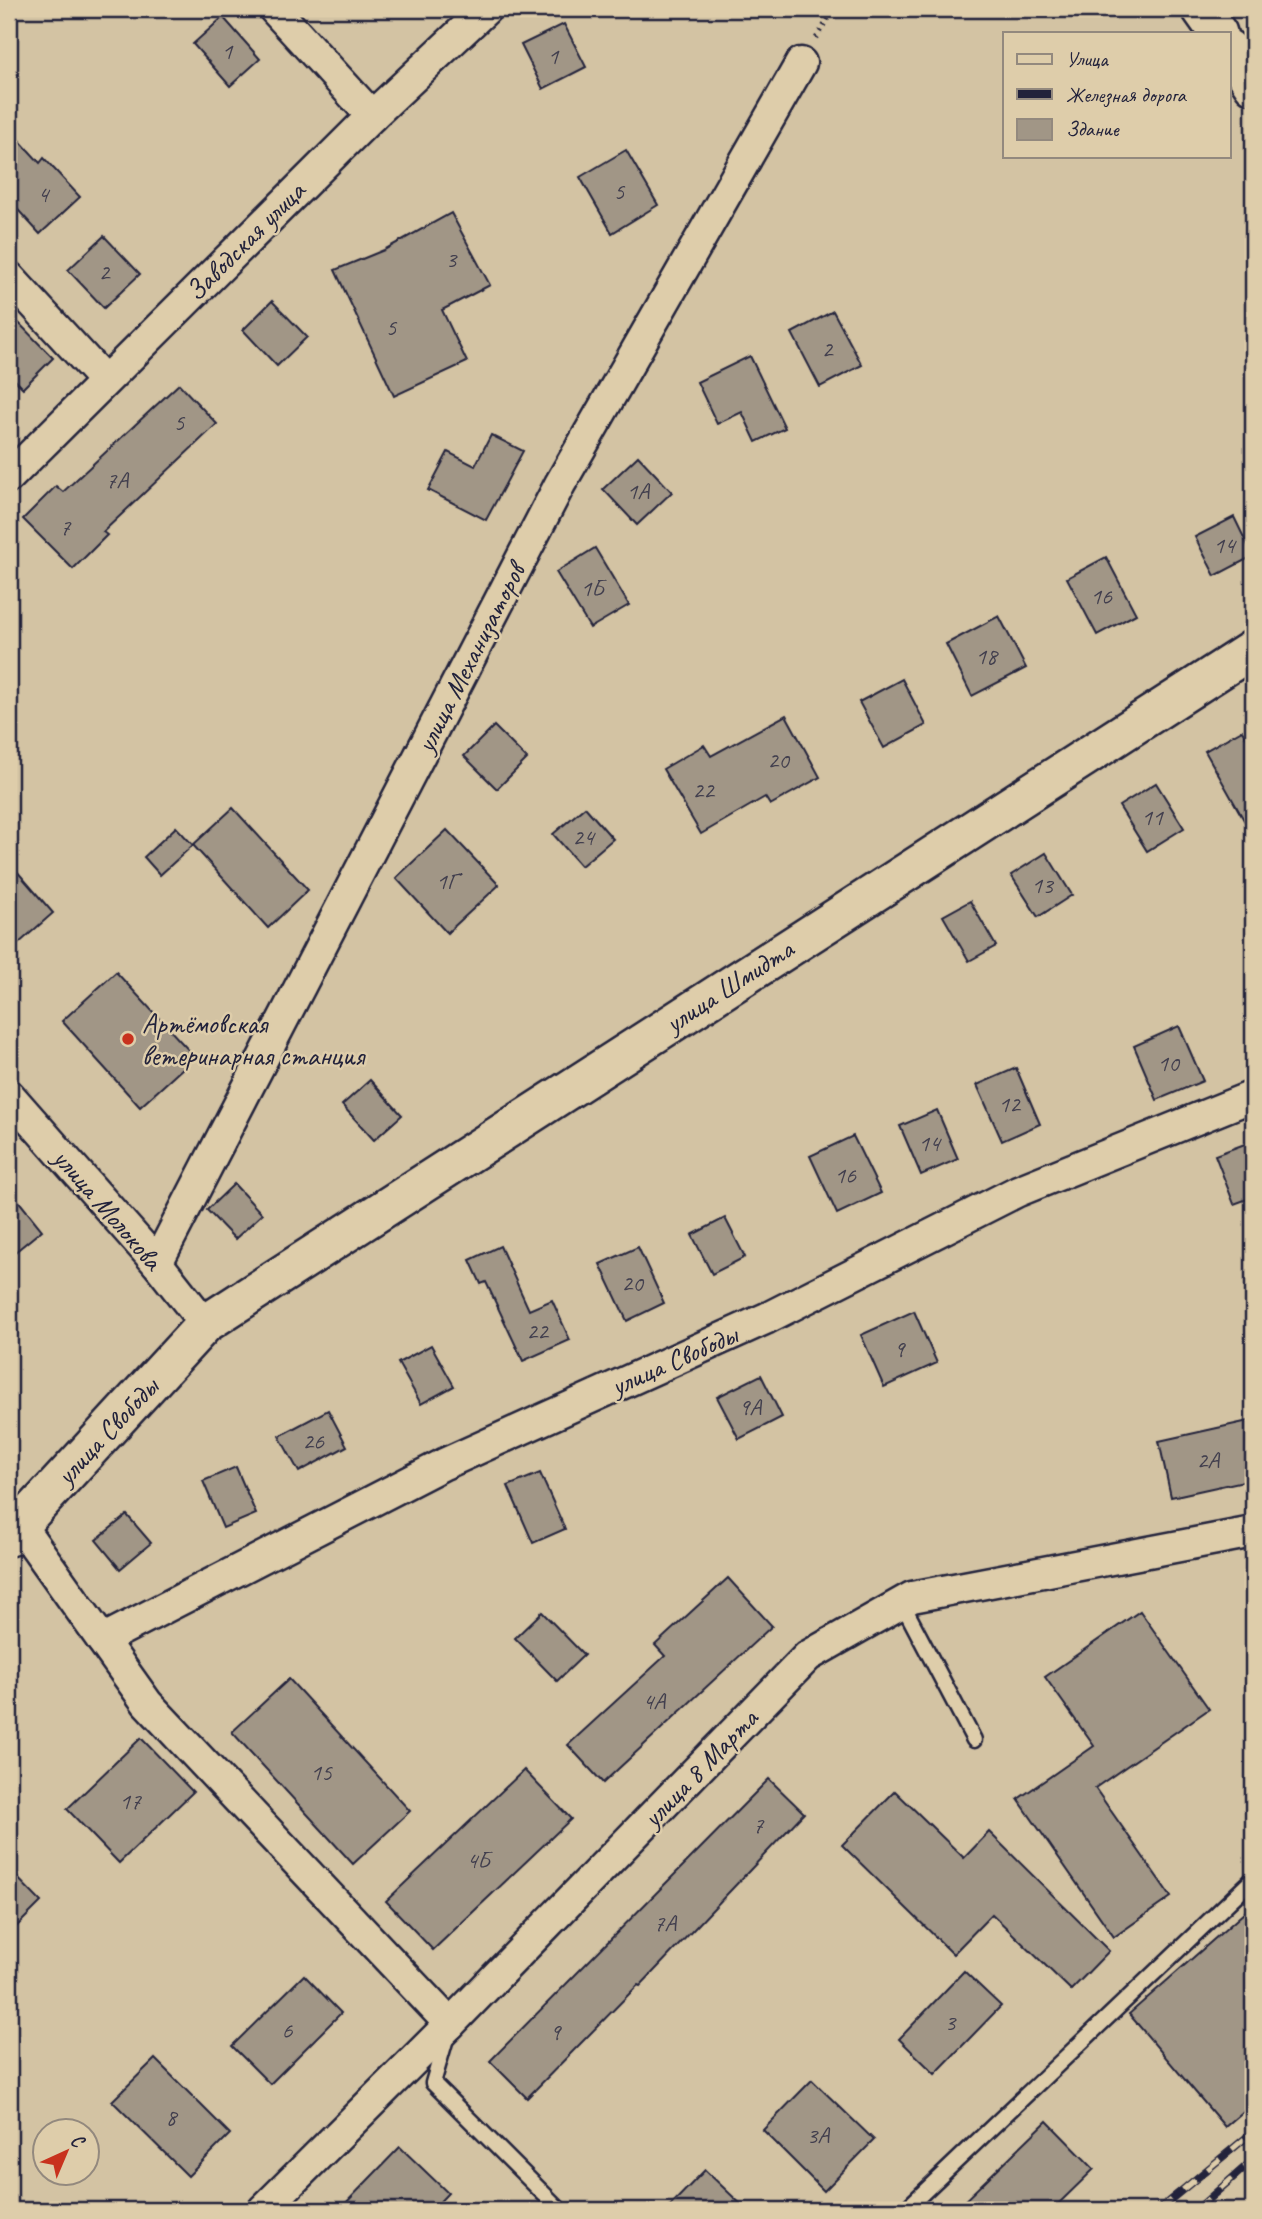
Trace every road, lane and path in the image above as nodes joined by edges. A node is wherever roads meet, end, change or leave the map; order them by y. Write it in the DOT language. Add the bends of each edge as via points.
graph roads {
  1 [pos="274,9"];
  2 [pos="486,9"];
  3 [pos="1201,9"];
  4 [pos="1217,32"];
  5 [pos="1230,50"];
  6 [pos="801,63"];
  7 [pos="1253,85"];
  8 [pos="372,116"];
  9 [pos="9,277"];
  10 [pos="104,380"];
  11 [pos="9,477"];
  12 [pos="1253,649"];
  13 [pos="9,1095"];
  14 [pos="1253,1096"];
  15 [pos="158,1263"];
  16 [pos="205,1324"];
  17 [pos="14,1531"];
  18 [pos="1253,1532"];
  19 [pos="902,1603"];
  20 [pos="102,1640"];
  21 [pos="974,1740"];
  22 [pos="1253,1879"];
  23 [pos="450,2024"];
  24 [pos="263,2210"];
  25 [pos="560,2210"];
  26 [pos="905,2210"];
  1 -- 8 [label="street"];
  2 -- 8 [label="street, Заводская улица"];
  3 -- 4 [label="street"];
  5 -- 7 [label="street"];
  6 -- 15 [label="street, улица Механизаторов" via="560,484"];
  8 -- 10 [label="street, Заводская улица"];
  9 -- 10 [label="street"];
  10 -- 11 [label="street, Заводская улица"];
  12 -- 16 [label="street, улица Шмидта"];
  13 -- 15 [label="street, улица Молокова"];
  14 -- 20 [label="street, улица Свободы" via="1018,1191 767,1318 444,1464"];
  15 -- 16 [label="street, улица Молокова"];
  16 -- 17 [label="street, улица Свободы"];
  17 -- 20 [label="street"];
  18 -- 19 [label="street, улица 8 Марта" via="912,1597"];
  19 -- 21 [label="lane"];
  19 -- 23 [label="street, улица 8 Марта" via="808,1656"];
  20 -- 23 [label="street" via="147,1703"];
  22 -- 26 [label="lane"];
  23 -- 24 [label="street, улица 8 Марта"];
  23 -- 25 [label="lane" via="433,2083"];
}
